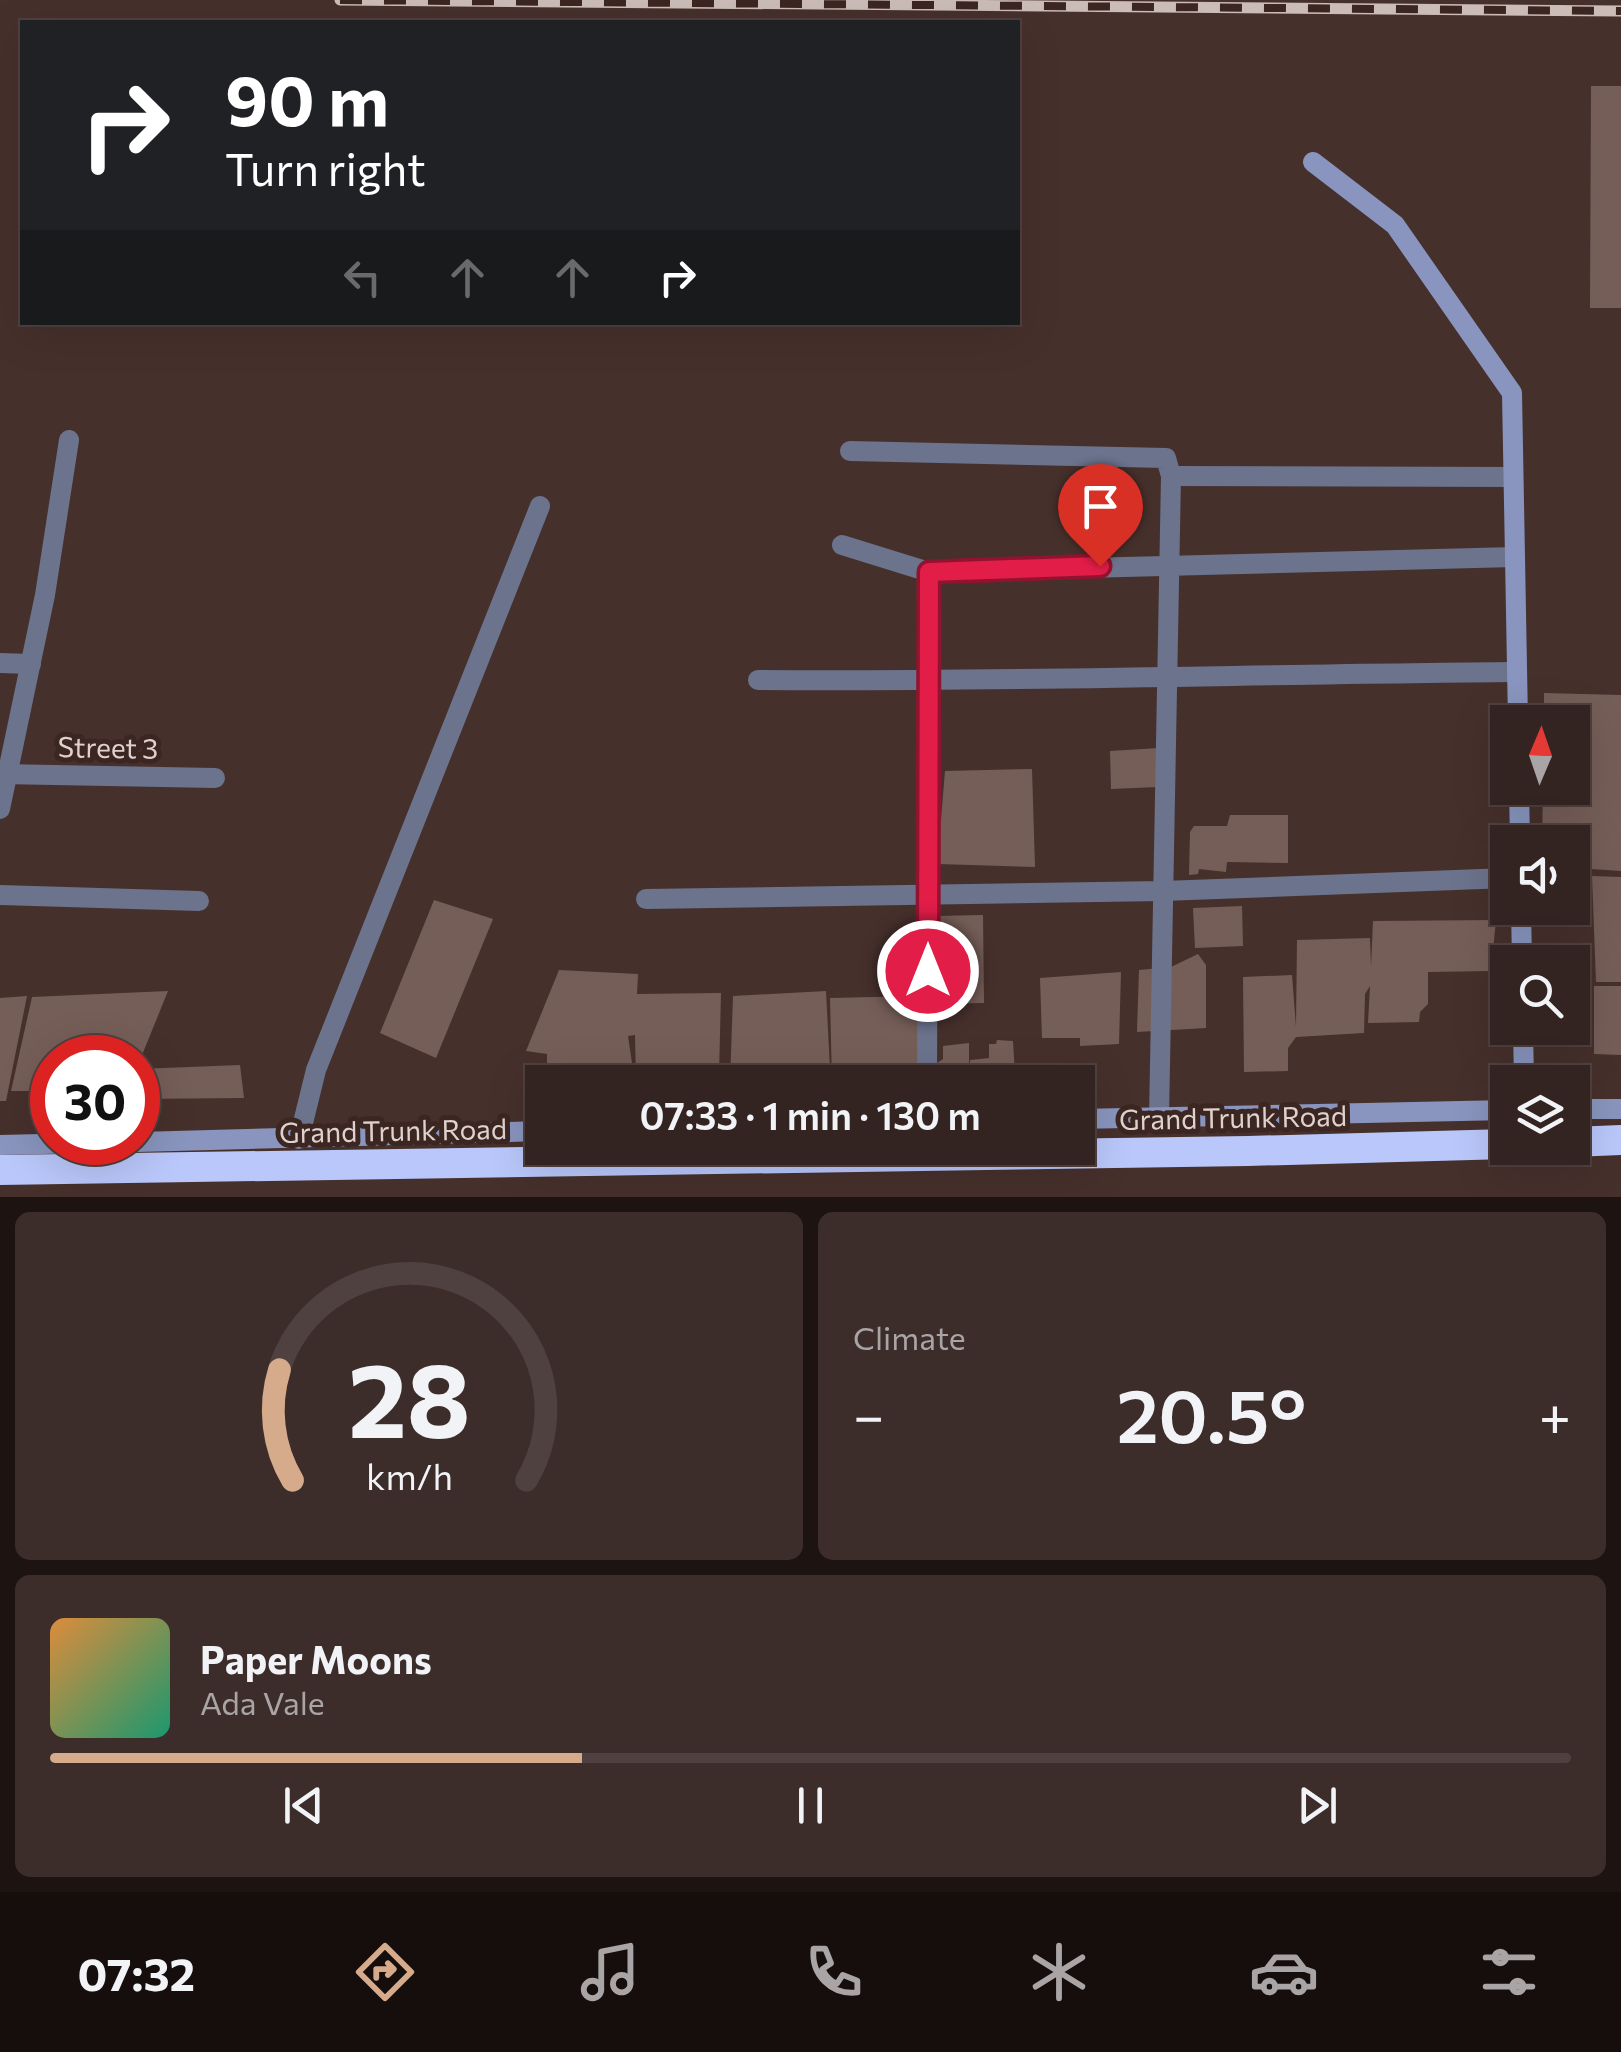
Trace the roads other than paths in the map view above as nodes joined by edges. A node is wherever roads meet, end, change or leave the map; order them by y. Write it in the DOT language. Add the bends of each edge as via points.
graph roads {
  1 [pos="1313,162"];
  2 [pos="69,440"];
  3 [pos="850,451"];
  4 [pos="1170,476"];
  5 [pos="1513,477"];
  6 [pos="540,506"];
  7 [pos="842,545"];
  8 [pos="1515,557"];
  9 [pos="1169,564"];
  10 [pos="929,572"];
  11 [pos="0,663"];
  12 [pos="30,664"];
  13 [pos="1517,672"];
  14 [pos="1167,674"];
  15 [pos="758,680"];
  16 [pos="929,682"];
  17 [pos="1518,705"];
  18 [pos="4,774"];
  19 [pos="215,778"];
  20 [pos="0,810"];
  21 [pos="1490,879"];
  22 [pos="1163,891"];
  23 [pos="0,895"];
  24 [pos="928,896"];
  25 [pos="646,899"];
  26 [pos="199,901"];
  27 [pos="927,1065"];
  28 [pos="1621,1108"];
  29 [pos="1590,1109"];
  30 [pos="1490,1110"];
  31 [pos="1159,1118"];
  32 [pos="1095,1119"];
  33 [pos="525,1132"];
  34 [pos="300,1138"];
  35 [pos="1621,1140"];
  36 [pos="160,1141"];
  37 [pos="1590,1141"];
  38 [pos="30,1144"];
  39 [pos="1490,1144"];
  40 [pos="0,1145"];
  41 [pos="0,1170"];
  1 -- 5 [label="street" via="1395,225 1512,393"];
  2 -- 12 [label="street"];
  3 -- 4 [label="street" via="1166,458"];
  4 -- 5 [label="street"];
  4 -- 9 [label="street"];
  5 -- 8 [label="street"];
  6 -- 34 [label="street" via="316,1070"];
  7 -- 10 [label="street"];
  8 -- 9 [label="street"];
  8 -- 13 [label="street"];
  9 -- 10 [label="street"];
  9 -- 14 [label="street"];
  10 -- 16 [label="street"];
  11 -- 12 [label="street"];
  12 -- 18 [label="street"];
  13 -- 14 [label="street"];
  13 -- 17 [label="street"];
  14 -- 16 [label="street"];
  14 -- 22 [label="street"];
  15 -- 16 [label="street"];
  16 -- 24 [label="street"];
  18 -- 19 [label="street, Street 3"];
  18 -- 20 [label="street"];
  21 -- 22 [label="street"];
  22 -- 24 [label="street"];
  22 -- 31 [label="street"];
  23 -- 26 [label="street"];
  24 -- 25 [label="street"];
  24 -- 27 [label="street"];
  28 -- 29 [label="street"];
  30 -- 31 [label="street"];
  31 -- 32 [label="street"];
  33 -- 34 [label="street"];
  34 -- 36 [label="street"];
  35 -- 37 [label="highway"];
  38 -- 40 [label="street"];
  39 -- 41 [label="highway, Grand Trunk Road"];
}
